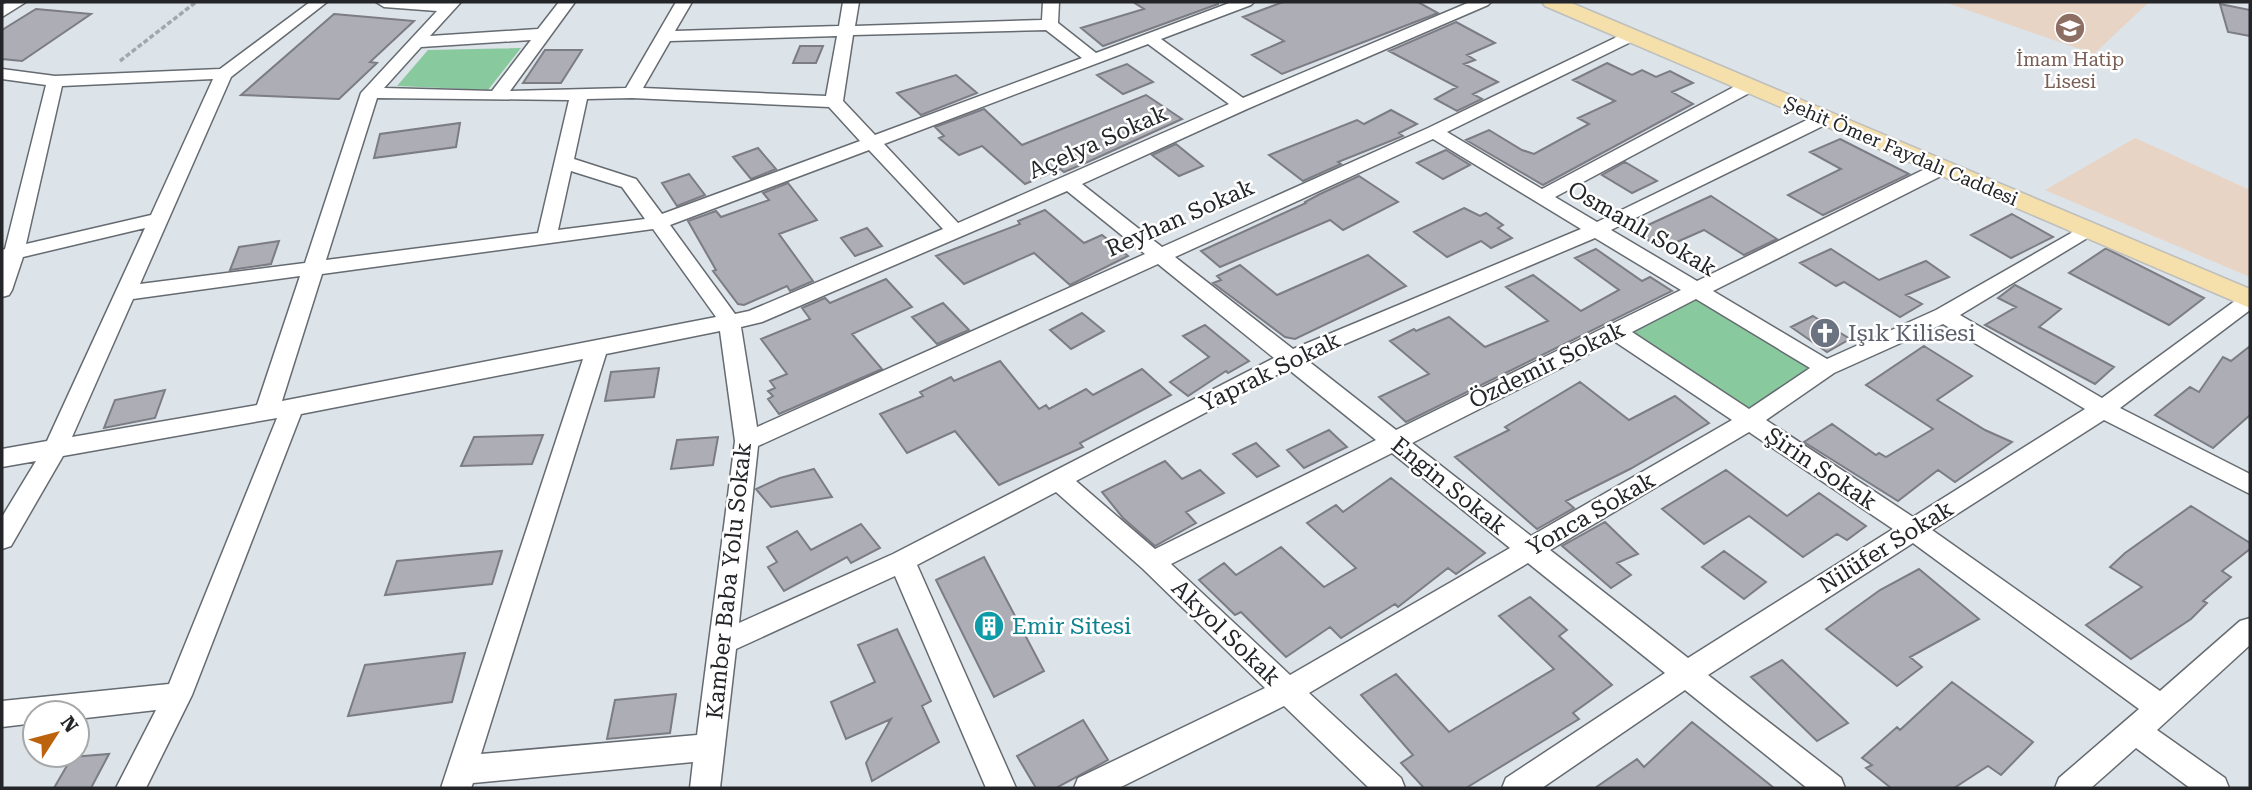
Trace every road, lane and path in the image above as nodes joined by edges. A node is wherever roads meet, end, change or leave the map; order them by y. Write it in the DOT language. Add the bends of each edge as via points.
graph roads {
  1 [pos="18,2"];
  2 [pos="196,2"];
  3 [pos="319,2"];
  4 [pos="384,2"];
  5 [pos="567,2"];
  6 [pos="684,2"];
  7 [pos="851,2"];
  8 [pos="1051,2"];
  9 [pos="1246,2"];
  10 [pos="1483,2"];
  11 [pos="1552,2"];
  12 [pos="1584,2"];
  13 [pos="451,4"];
  14 [pos="2,12"];
  15 [pos="1050,25"];
  16 [pos="844,31"];
  17 [pos="543,34"];
  18 [pos="665,36"];
  19 [pos="1631,36"];
  20 [pos="1148,37"];
  21 [pos="419,42"];
  22 [pos="1093,58"];
  23 [pos="2,74"];
  24 [pos="224,74"];
  25 [pos="96,80"];
  26 [pos="55,81"];
  27 [pos="1749,86"];
  28 [pos="370,93"];
  29 [pos="632,93"];
  30 [pos="579,95"];
  31 [pos="497,96"];
  32 [pos="834,102"];
  33 [pos="1241,105"];
  34 [pos="1825,118"];
  35 [pos="1434,132"];
  36 [pos="871,143"];
  37 [pos="564,162"];
  38 [pos="1942,168"];
  39 [pos="1069,183"];
  40 [pos="1540,197"];
  41 [pos="159,219"];
  42 [pos="657,223"];
  43 [pos="954,230"];
  44 [pos="2087,230"];
  45 [pos="1594,231"];
  46 [pos="547,237"];
  47 [pos="8,254"];
  48 [pos="1158,254"];
  49 [pos="312,269"];
  50 [pos="2250,281"];
  51 [pos="2,290"];
  52 [pos="1699,290"];
  53 [pos="125,293"];
  54 [pos="2250,300"];
  55 [pos="1944,315"];
  56 [pos="730,321"];
  57 [pos="1615,331"];
  58 [pos="597,348"];
  59 [pos="1290,359"];
  60 [pos="1826,369"];
  61 [pos="280,409"];
  62 [pos="2103,409"];
  63 [pos="1749,421"];
  64 [pos="747,441"];
  65 [pos="1394,442"];
  66 [pos="55,449"];
  67 [pos="2,458"];
  68 [pos="1059,480"];
  69 [pos="2250,485"];
  70 [pos="1912,529"];
  71 [pos="2,539"];
  72 [pos="1530,550"];
  73 [pos="902,561"];
  74 [pos="1152,562"];
  75 [pos="2250,629"];
  76 [pos="723,642"];
  77 [pos="1686,674"];
  78 [pos="1287,691"];
  79 [pos="178,695"];
  80 [pos="2161,708"];
  81 [pos="2,714"];
  82 [pos="2134,730"];
  83 [pos="710,747"];
  84 [pos="459,779"];
  85 [pos="131,788"];
  86 [pos="705,788"];
  87 [pos="1001,788"];
  88 [pos="1089,788"];
  89 [pos="1390,788"];
  90 [pos="1517,788"];
  91 [pos="1830,788"];
  92 [pos="2070,788"];
  93 [pos="2214,788"];
  1 -- 14 [label="street"];
  2 -- 25 [label="path"];
  3 -- 24 [label="street"];
  4 -- 13 [label="street"];
  5 -- 17 [label="street"];
  6 -- 18 [label="street"];
  7 -- 16 [label="street"];
  8 -- 15 [label="street"];
  9 -- 20 [label="street"];
  10 -- 33 [label="street, Açelya Sokak"];
  11 -- 19 [label="main road, Şehit Ömer Faydalı Caddesi"];
  12 -- 50 [label="main road, Şehit Ömer Faydalı Caddesi"];
  13 -- 21 [label="street"];
  15 -- 16 [label="street"];
  15 -- 22 [label="street"];
  16 -- 18 [label="street"];
  16 -- 32 [label="street"];
  17 -- 21 [label="street"];
  17 -- 31 [label="street"];
  18 -- 29 [label="street"];
  19 -- 27 [label="main road, Şehit Ömer Faydalı Caddesi"];
  19 -- 35 [label="street, Reyhan Sokak"];
  20 -- 22 [label="street"];
  20 -- 33 [label="street"];
  21 -- 28 [label="street"];
  22 -- 36 [label="street"];
  23 -- 26 [label="street"];
  24 -- 25 [label="street"];
  24 -- 41 [label="street"];
  25 -- 26 [label="street"];
  26 -- 47 [label="street"];
  27 -- 34 [label="main road, Şehit Ömer Faydalı Caddesi"];
  27 -- 40 [label="street"];
  28 -- 31 [label="street"];
  28 -- 49 [label="street"];
  29 -- 30 [label="street"];
  29 -- 32 [label="street"];
  30 -- 31 [label="street"];
  30 -- 37 [label="street"];
  32 -- 36 [label="street"];
  33 -- 39 [label="street, Açelya Sokak"];
  34 -- 38 [label="main road, Şehit Ömer Faydalı Caddesi"];
  34 -- 45 [label="street, Yaprak Sokak"];
  35 -- 40 [label="street, Osmanlı Sokak"];
  35 -- 48 [label="street, Reyhan Sokak"];
  36 -- 42 [label="street"];
  36 -- 43 [label="street"];
  37 -- 42 [label="street, Kamber Baba Yolu Sokak" via="629,183"];
  37 -- 46 [label="street"];
  38 -- 44 [label="main road, Şehit Ömer Faydalı Caddesi"];
  38 -- 52 [label="street, Özdemir Sokak"];
  39 -- 43 [label="street, Açelya Sokak"];
  39 -- 48 [label="street, Engin Sokak"];
  40 -- 45 [label="street, Osmanlı Sokak"];
  41 -- 47 [label="street"];
  41 -- 53 [label="street"];
  42 -- 46 [label="street"];
  42 -- 56 [label="street, Kamber Baba Yolu Sokak"];
  43 -- 56 [label="street, Açelya Sokak" via="754,317"];
  44 -- 54 [label="main road, Şehit Ömer Faydalı Caddesi"];
  44 -- 55 [label="street, Yonca Sokak"];
  45 -- 52 [label="street, Osmanlı Sokak"];
  45 -- 59 [label="street, Yaprak Sokak"];
  46 -- 49 [label="street"];
  47 -- 51 [label="street"];
  48 -- 59 [label="street, Engin Sokak"];
  48 -- 64 [label="street, Reyhan Sokak"];
  49 -- 53 [label="street"];
  49 -- 61 [label="street"];
  52 -- 57 [label="street, Özdemir Sokak"];
  52 -- 60 [label="street, Osmanlı Sokak"];
  53 -- 66 [label="street"];
  54 -- 62 [label="street, Nilüfer Sokak"];
  55 -- 60 [label="street, Yonca Sokak"];
  55 -- 62 [label="street"];
  56 -- 58 [label="street, Açelya Sokak"];
  56 -- 64 [label="street, Kamber Baba Yolu Sokak"];
  57 -- 63 [label="street, Şirin Sokak"];
  57 -- 65 [label="street, Özdemir Sokak"];
  58 -- 61 [label="street, Açelya Sokak"];
  58 -- 84 [label="street"];
  59 -- 65 [label="street, Engin Sokak"];
  59 -- 68 [label="street, Yaprak Sokak"];
  60 -- 63 [label="street, Yonca Sokak"];
  61 -- 66 [label="street, Açelya Sokak"];
  61 -- 79 [label="street"];
  62 -- 69 [label="street"];
  62 -- 70 [label="street, Nilüfer Sokak"];
  63 -- 70 [label="street, Şirin Sokak"];
  63 -- 72 [label="street, Yonca Sokak"];
  64 -- 76 [label="street, Kamber Baba Yolu Sokak"];
  65 -- 72 [label="street, Engin Sokak"];
  65 -- 74 [label="street, Özdemir Sokak"];
  66 -- 67 [label="street, Açelya Sokak"];
  66 -- 71 [label="street"];
  68 -- 73 [label="street, Yaprak Sokak"];
  68 -- 74 [label="street, Akyol Sokak"];
  70 -- 77 [label="street, Nilüfer Sokak"];
  70 -- 80 [label="street, Şirin Sokak"];
  72 -- 77 [label="street, Engin Sokak"];
  72 -- 78 [label="street, Yonca Sokak"];
  73 -- 76 [label="street, Yaprak Sokak"];
  73 -- 87 [label="street"];
  74 -- 78 [label="street, Akyol Sokak"];
  75 -- 80 [label="street"];
  76 -- 83 [label="street, Kamber Baba Yolu Sokak"];
  77 -- 90 [label="street, Nilüfer Sokak"];
  77 -- 91 [label="street, Engin Sokak"];
  78 -- 88 [label="street, Yonca Sokak"];
  78 -- 89 [label="street, Akyol Sokak"];
  79 -- 81 [label="street"];
  79 -- 85 [label="street"];
  80 -- 82 [label="street"];
  82 -- 92 [label="street"];
  82 -- 93 [label="street"];
  83 -- 84 [label="street"];
  83 -- 86 [label="street, Kamber Baba Yolu Sokak"];
}
